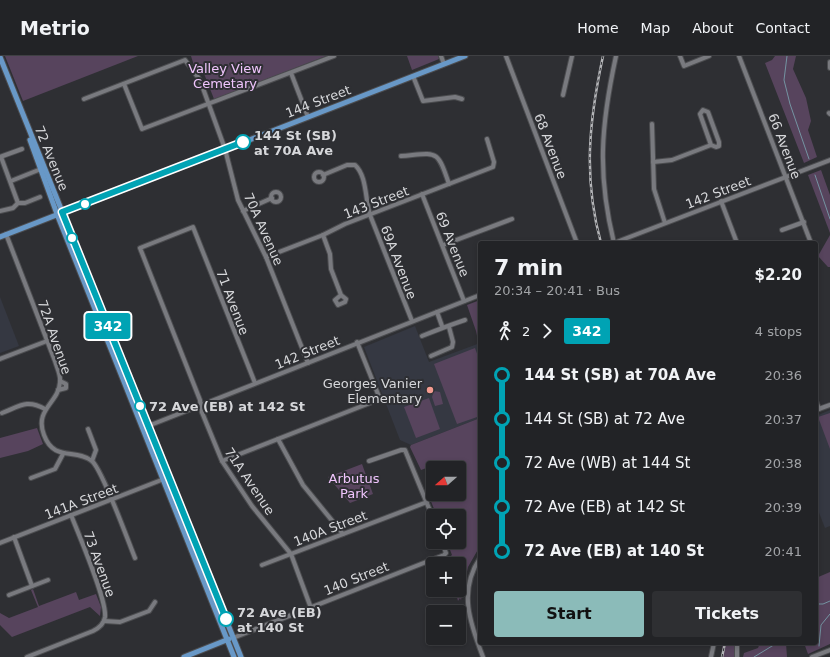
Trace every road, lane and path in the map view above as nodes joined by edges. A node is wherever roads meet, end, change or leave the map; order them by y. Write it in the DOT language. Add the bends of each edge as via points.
graph roads {
  1 [pos="334,56"];
  2 [pos="441,56"];
  3 [pos="465,56"];
  4 [pos="506,56"];
  5 [pos="572,56"];
  6 [pos="616,56"];
  7 [pos="680,56"];
  8 [pos="709,56"];
  9 [pos="740,56"];
  10 [pos="0,57"];
  11 [pos="444,64"];
  12 [pos="291,73"];
  13 [pos="413,76"];
  14 [pos="124,84"];
  15 [pos="562,95"];
  16 [pos="84,99"];
  17 [pos="462,99"];
  18 [pos="209,104"];
  19 [pos="22,113"];
  20 [pos="308,117"];
  21 [pos="652,124"];
  22 [pos="487,139"];
  23 [pos="711,145"];
  24 [pos="22,149"];
  25 [pos="225,149"];
  26 [pos="401,156"];
  27 [pos="1,157"];
  28 [pos="830,160"];
  29 [pos="653,162"];
  30 [pos="41,169"];
  31 [pos="323,175"];
  32 [pos="786,176"];
  33 [pos="11,180"];
  34 [pos="449,184"];
  35 [pos="422,194"];
  36 [pos="40,197"];
  37 [pos="272,198"];
  38 [pos="720,201"];
  39 [pos="18,203"];
  40 [pos="0,210"];
  41 [pos="243,211"];
  42 [pos="60,213"];
  43 [pos="370,215"];
  44 [pos="512,219"];
  45 [pos="804,222"];
  46 [pos="665,223"];
  47 [pos="782,230"];
  48 [pos="6,234"];
  49 [pos="323,236"];
  50 [pos="0,237"];
  51 [pos="576,241"];
  52 [pos="614,241"];
  53 [pos="619,241"];
  54 [pos="736,241"];
  55 [pos="810,241"];
  56 [pos="443,245"];
  57 [pos="140,248"];
  58 [pos="266,257"];
  59 [pos="341,295"];
  60 [pos="478,296"];
  61 [pos="464,301"];
  62 [pos="437,312"];
  63 [pos="465,320"];
  64 [pos="412,321"];
  65 [pos="442,326"];
  66 [pos="449,327"];
  67 [pos="422,336"];
  68 [pos="47,341"];
  69 [pos="357,342"];
  70 [pos="431,356"];
  71 [pos="0,359"];
  72 [pos="308,363"];
  73 [pos="255,383"];
  74 [pos="200,405"];
  75 [pos="830,405"];
  76 [pos="45,410"];
  77 [pos="818,410"];
  78 [pos="2,413"];
  79 [pos="148,426"];
  80 [pos="142,428"];
  81 [pos="88,429"];
  82 [pos="278,439"];
  83 [pos="63,454"];
  84 [pos="222,461"];
  85 [pos="370,461"];
  86 [pos="92,462"];
  87 [pos="169,477"];
  88 [pos="32,478"];
  89 [pos="163,480"];
  90 [pos="111,500"];
  91 [pos="427,502"];
  92 [pos="430,509"];
  93 [pos="71,515"];
  94 [pos="343,534"];
  95 [pos="14,537"];
  96 [pos="0,543"];
  97 [pos="445,549"];
  98 [pos="291,554"];
  99 [pos="135,558"];
  100 [pos="478,562"];
  101 [pos="262,565"];
  102 [pos="48,580"];
  103 [pos="32,586"];
  104 [pos="9,595"];
  105 [pos="154,602"];
  106 [pos="311,608"];
  107 [pos="104,621"];
  108 [pos="233,638"];
  109 [pos="227,640"];
  110 [pos="478,644"];
  111 [pos="478,645"];
  112 [pos="714,645"];
  113 [pos="737,645"];
  114 [pos="830,650"];
  115 [pos="27,657"];
  116 [pos="184,657"];
  117 [pos="234,657"];
  118 [pos="241,657"];
  119 [pos="483,657"];
  120 [pos="711,657"];
  121 [pos="737,657"];
  122 [pos="812,657"];
  1 -- 12 [label="street"];
  2 -- 11 [label="street"];
  3 -- 11 [label="main road, 144 Street"];
  4 -- 51 [label="street, 68 Avenue"];
  5 -- 15 [label="street"];
  6 -- 52 [label="street" via="607,97 602,150 604,193"];
  7 -- 8 [label="street" via="684,66"];
  9 -- 32 [label="street, 66 Avenue"];
  10 -- 19 [label="main road, 72 Avenue"];
  11 -- 13 [label="main road, 144 Street"];
  12 -- 18 [label="street"];
  12 -- 20 [label="street"];
  13 -- 17 [label="street" via="423,102 455,97"];
  13 -- 20 [label="main road, 144 Street"];
  14 -- 16 [label="street"];
  14 -- 18 [label="street, 70A Avenue" via="185,60 200,80"];
  14 -- 18 [label="street" via="142,129"];
  18 -- 25 [label="street, 70A Avenue"];
  19 -- 30 [label="main road, 72 Avenue"];
  19 -- 42 [label="main road, 72 Avenue"];
  20 -- 25 [label="main road, 144 Street"];
  21 -- 29 [label="street"];
  22 -- 34 [label="street, 143 Street" via="494,166"];
  23 -- 23 [label="street" via="717,147 719,142 708,112 703,110 700,116"];
  23 -- 29 [label="street" via="672,160"];
  24 -- 27 [label="street"];
  25 -- 41 [label="street, 70A Avenue"];
  25 -- 42 [label="main road, 144 Street"];
  26 -- 34 [label="street" via="437,156"];
  27 -- 33 [label="street"];
  28 -- 32 [label="street, 142 Street"];
  29 -- 46 [label="street" via="654,189"];
  30 -- 33 [label="street"];
  30 -- 42 [label="main road, 72 Avenue"];
  31 -- 43 [label="street, 69A Avenue" via="347,165 355,165 364,182"];
  32 -- 38 [label="street, 142 Street"];
  32 -- 45 [label="street, 66 Avenue"];
  33 -- 39 [label="street"];
  34 -- 35 [label="street, 143 Street"];
  35 -- 43 [label="street, 143 Street"];
  35 -- 56 [label="street, 69 Avenue"];
  36 -- 39 [label="street"];
  37 -- 41 [label="street"];
  38 -- 46 [label="street, 142 Street"];
  38 -- 54 [label="street"];
  39 -- 40 [label="street" via="12,208"];
  41 -- 58 [label="street, 70A Avenue"];
  42 -- 48 [label="main road, 144 Street"];
  42 -- 79 [label="main road, 72 Avenue"];
  42 -- 80 [label="main road, 72 Avenue"];
  43 -- 49 [label="street, 143 Street"];
  43 -- 64 [label="street, 69A Avenue"];
  44 -- 56 [label="street"];
  45 -- 47 [label="street"];
  45 -- 55 [label="street, 66 Avenue"];
  46 -- 53 [label="street, 142 Street"];
  48 -- 50 [label="main road, 144 Street"];
  48 -- 68 [label="street, 72A Avenue"];
  49 -- 58 [label="street, 143 Street"];
  49 -- 59 [label="street"];
  56 -- 61 [label="street, 69 Avenue"];
  57 -- 73 [label="street, 71 Avenue" via="193,227"];
  57 -- 74 [label="street, 71A Avenue"];
  58 -- 72 [label="street, 70A Avenue"];
  60 -- 61 [label="street, 142 Street"];
  61 -- 62 [label="street, 142 Street"];
  62 -- 64 [label="street, 142 Street"];
  62 -- 65 [label="street"];
  63 -- 66 [label="street"];
  64 -- 69 [label="street, 142 Street"];
  65 -- 66 [label="street"];
  65 -- 67 [label="street"];
  66 -- 70 [label="street" via="452,347"];
  68 -- 71 [label="street"];
  68 -- 76 [label="street, 72A Avenue" via="60,381 58,390"];
  69 -- 72 [label="street, 142 Street"];
  69 -- 82 [label="street" via="380,399"];
  72 -- 73 [label="street, 142 Street"];
  73 -- 74 [label="street, 142 Street"];
  74 -- 79 [label="street, 142 Street"];
  74 -- 84 [label="street, 71A Avenue"];
  75 -- 77 [label="street"];
  76 -- 78 [label="street" via="29,403"];
  76 -- 83 [label="street, 72A Avenue" via="41,424 44,436 52,448"];
  79 -- 80 [label="street, 142 Street"];
  79 -- 87 [label="main road, 72 Avenue"];
  80 -- 89 [label="main road, 72 Avenue"];
  81 -- 86 [label="street" via="96,450"];
  82 -- 84 [label="street"];
  82 -- 94 [label="street" via="303,485"];
  83 -- 86 [label="street, 72A Avenue" via="78,456"];
  83 -- 88 [label="street" via="55,468"];
  84 -- 98 [label="street, 71A Avenue" via="248,501"];
  85 -- 91 [label="street" via="404,449"];
  86 -- 90 [label="street"];
  87 -- 89 [label="street, 141A Street"];
  87 -- 108 [label="main road, 72 Avenue"];
  89 -- 90 [label="street, 141A Street"];
  89 -- 109 [label="main road, 72 Avenue"];
  90 -- 93 [label="street, 141A Street"];
  90 -- 99 [label="street"];
  91 -- 92 [label="street"];
  91 -- 94 [label="street, 140A Street"];
  93 -- 95 [label="street, 141A Street"];
  93 -- 107 [label="street, 73 Avenue" via="103,600"];
  94 -- 98 [label="street, 140A Street"];
  95 -- 96 [label="street, 141A Street"];
  95 -- 103 [label="street"];
  97 -- 106 [label="street, 140 Street" via="446,553"];
  98 -- 101 [label="street, 140A Street"];
  98 -- 106 [label="street, 71A Avenue"];
  100 -- 110 [label="street" via="471,577 466,603"];
  102 -- 103 [label="street"];
  103 -- 104 [label="street"];
  105 -- 107 [label="street" via="149,611 118,623"];
  106 -- 108 [label="street, 140 Street"];
  107 -- 115 [label="street" via="94,631"];
  108 -- 109 [label="main road, 140 Street"];
  108 -- 118 [label="main road, 72 Avenue"];
  109 -- 116 [label="main road, 140 Street"];
  109 -- 117 [label="main road, 72 Avenue"];
  111 -- 119 [label="street"];
  112 -- 120 [label="street"];
  113 -- 121 [label="street"];
  114 -- 122 [label="street"];
}
